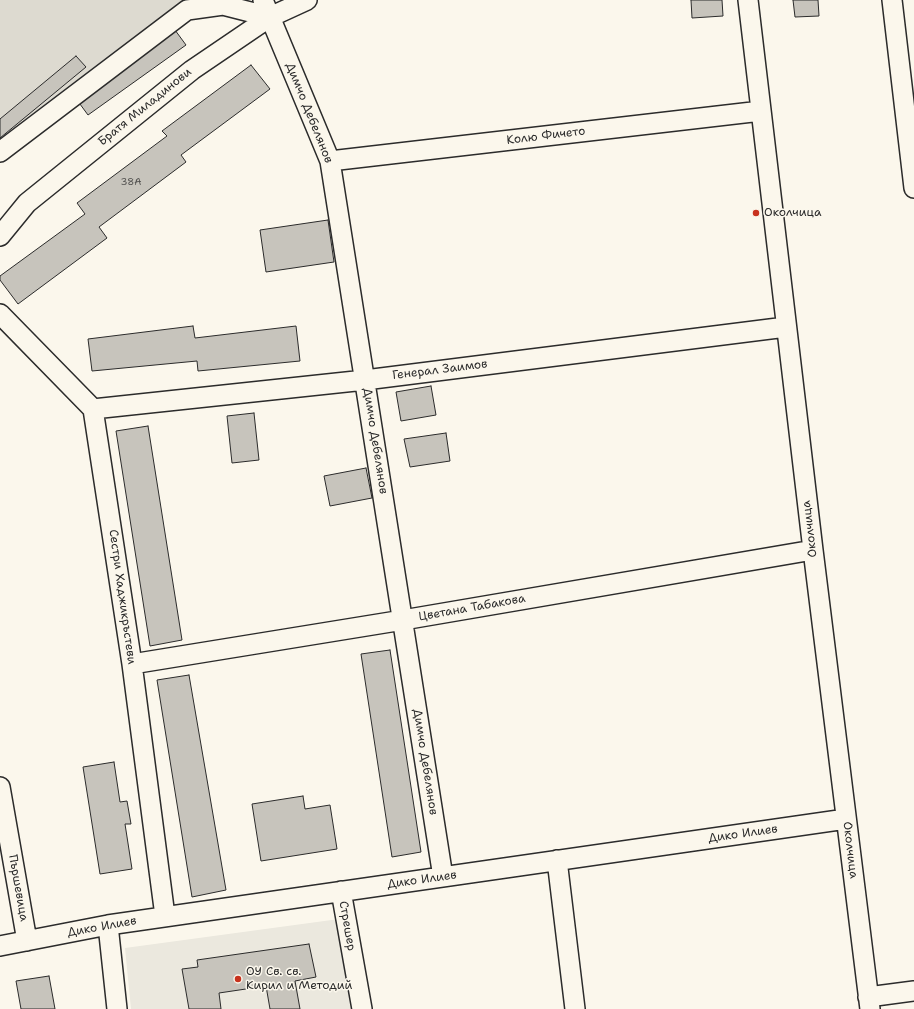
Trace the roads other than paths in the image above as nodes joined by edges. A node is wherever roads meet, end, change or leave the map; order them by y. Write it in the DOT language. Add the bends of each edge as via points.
graph roads {
  1 [pos="307,0"];
  2 [pos="748,0"];
  3 [pos="892,0"];
  4 [pos="266,8"];
  5 [pos="761,111"];
  6 [pos="0,152"];
  7 [pos="330,161"];
  8 [pos="914,188"];
  9 [pos="0,236"];
  10 [pos="0,314"];
  11 [pos="786,327"];
  12 [pos="365,380"];
  13 [pos="93,408"];
  14 [pos="813,550"];
  15 [pos="403,620"];
  16 [pos="132,664"];
  17 [pos="0,788"];
  18 [pos="846,819"];
  19 [pos="557,860"];
  20 [pos="443,877"];
  21 [pos="341,891"];
  22 [pos="165,916"];
  23 [pos="108,925"];
  24 [pos="27,941"];
  25 [pos="0,946"];
  26 [pos="914,991"];
  27 [pos="869,1003"];
  28 [pos="116,1009"];
  29 [pos="362,1009"];
  30 [pos="575,1009"];
  1 -- 4 [label="street, Братя Миладинови"];
  2 -- 5 [label="street, Околчица"];
  3 -- 8 [label="street"];
  4 -- 6 [label="street" via="223,5 187,10"];
  4 -- 7 [label="street, Димчо Дебелянов"];
  4 -- 9 [label="street, Братя Миладинови" via="27,203"];
  5 -- 7 [label="street, Колю Фичето"];
  5 -- 11 [label="street, Околчица"];
  7 -- 12 [label="street, Димчо Дебелянов"];
  10 -- 13 [label="street"];
  11 -- 12 [label="street, Генерал Заимов"];
  11 -- 14 [label="street, Околчица"];
  12 -- 13 [label="street, Генерал Заимов"];
  12 -- 15 [label="street, Димчо Дебелянов"];
  13 -- 16 [label="street, Сестри Хаджикръстеви"];
  14 -- 15 [label="street, Цветана Табакова"];
  14 -- 18 [label="street, Околчица"];
  15 -- 16 [label="street, Цветана Табакова"];
  15 -- 20 [label="street, Димчо Дебелянов"];
  16 -- 22 [label="street, Сестри Хаджикръстеви"];
  17 -- 24 [label="street, Пършевица"];
  18 -- 19 [label="street, Дико Илиев"];
  18 -- 27 [label="street, Околчица"];
  19 -- 20 [label="street, Дико Илиев"];
  19 -- 30 [label="street"];
  20 -- 21 [label="street, Дико Илиев"];
  21 -- 22 [label="street, Дико Илиев"];
  21 -- 29 [label="street, Стрешер"];
  22 -- 23 [label="street, Дико Илиев"];
  23 -- 24 [label="street, Дико Илиев"];
  23 -- 28 [label="street"];
  24 -- 25 [label="street, Дико Илиев"];
  26 -- 27 [label="street"];
}
